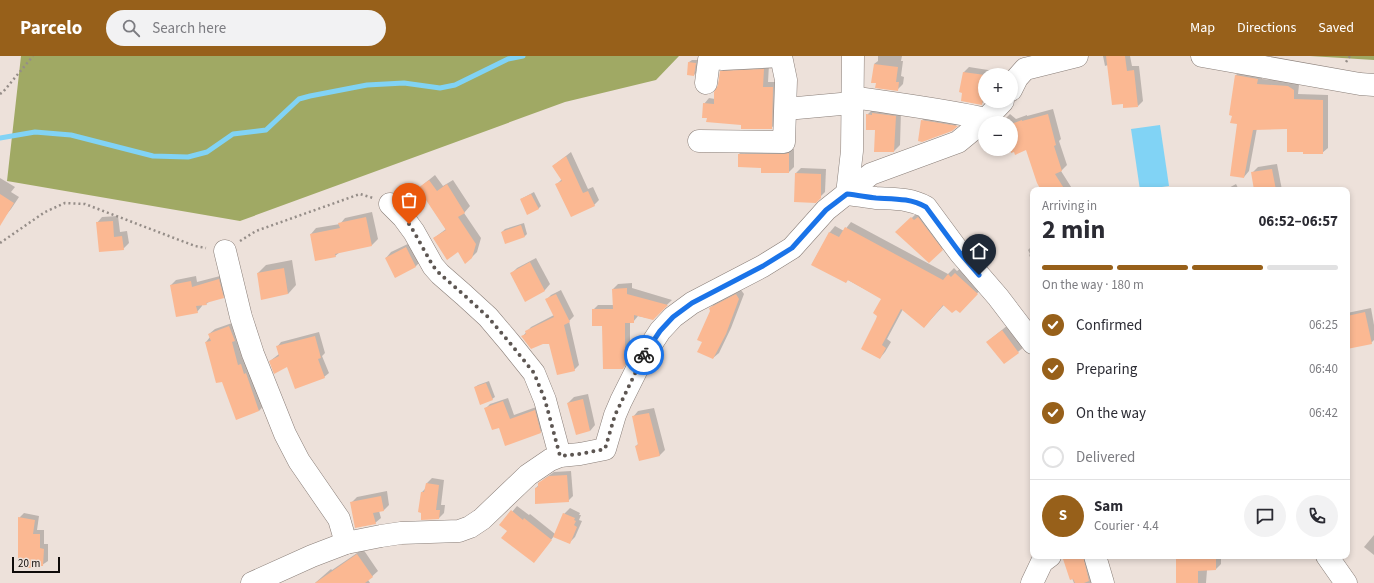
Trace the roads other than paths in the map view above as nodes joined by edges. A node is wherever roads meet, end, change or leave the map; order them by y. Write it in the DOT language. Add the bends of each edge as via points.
graph roads {
  1 [pos="853,56"];
  2 [pos="1077,56"];
  3 [pos="1202,56"];
  4 [pos="1018,76"];
  5 [pos="706,83"];
  6 [pos="1374,85"];
  7 [pos="852,100"];
  8 [pos="997,108"];
  9 [pos="786,109"];
  10 [pos="990,116"];
  11 [pos="978,118"];
  12 [pos="978,126"];
  13 [pos="699,141"];
  14 [pos="847,194"];
  15 [pos="390,204"];
  16 [pos="225,251"];
  17 [pos="1030,338"];
  18 [pos="560,456"];
  19 [pos="346,543"];
  20 [pos="1046,559"];
  21 [pos="1096,559"];
  22 [pos="1329,559"];
  23 [pos="252,583"];
  24 [pos="1032,583"];
  25 [pos="1103,583"];
  26 [pos="1346,583"];
  1 -- 7 [label="street"];
  2 -- 4 [label="street" via="1025,69"];
  3 -- 6 [label="street"];
  5 -- 9 [label="street" via="709,60 781,56 786,80"];
  7 -- 9 [label="street"];
  7 -- 11 [label="street" via="958,113"];
  7 -- 14 [label="street" via="852,150"];
  8 -- 10 [label="street"];
  9 -- 13 [label="street" via="784,142"];
  12 -- 14 [label="street" via="958,142 871,174"];
  14 -- 17 [label="street" via="903,199 926,207"];
  14 -- 18 [label="street" via="826,210 792,248 692,303 673,317 651,343 633,375 615,415 605,449"];
  15 -- 18 [label="street" via="414,232 433,266 488,317 534,373 545,400"];
  16 -- 19 [label="street" via="251,347 286,434 299,461 339,519"];
  18 -- 19 [label="street" via="528,475 482,519 470,527 459,531 401,533"];
  19 -- 23 [label="street"];
  20 -- 24 [label="street"];
  21 -- 25 [label="street"];
  22 -- 26 [label="street"];
}
